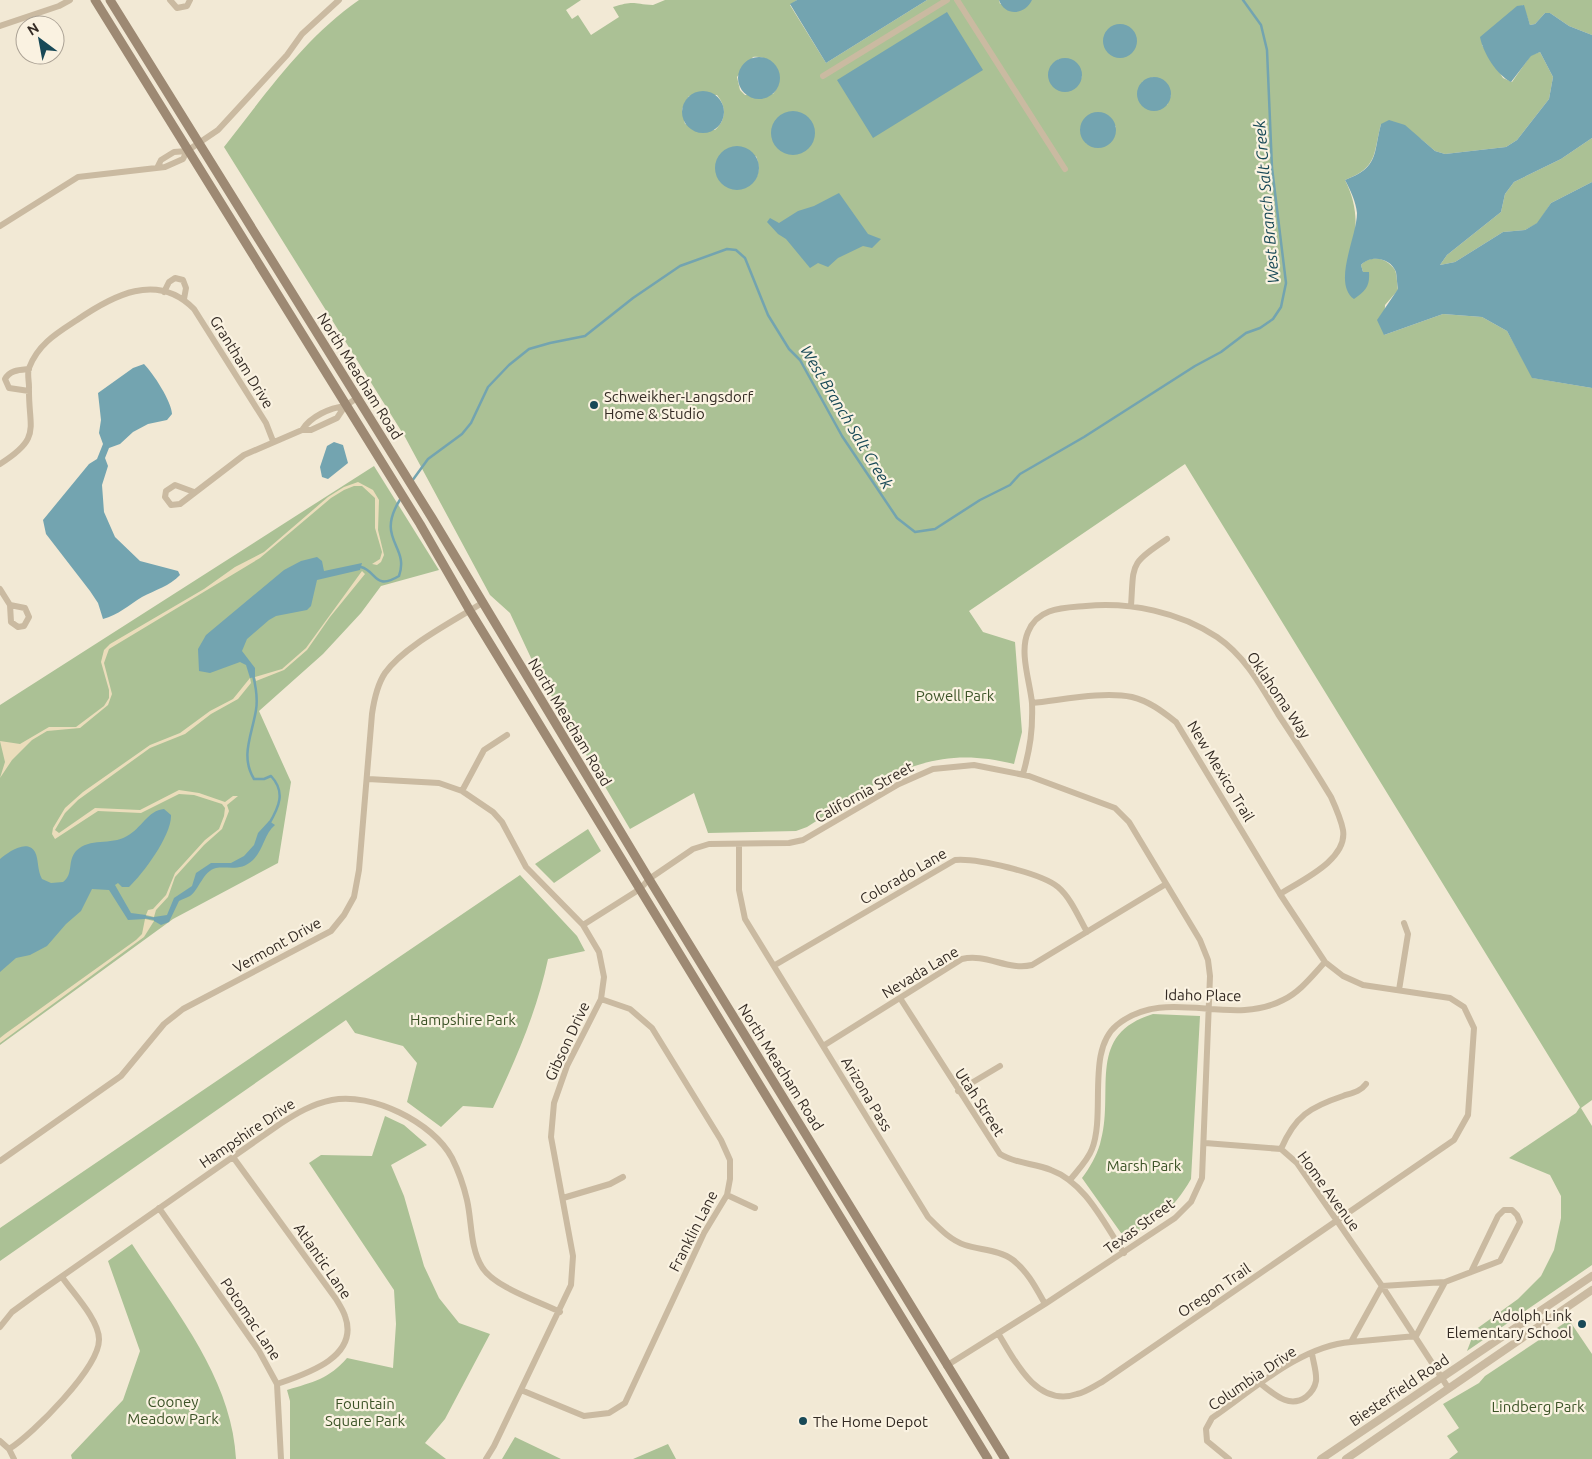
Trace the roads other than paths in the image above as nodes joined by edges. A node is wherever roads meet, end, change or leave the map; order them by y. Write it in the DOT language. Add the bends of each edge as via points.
graph roads {
  1 [pos="70,0"];
  2 [pos="95,0"];
  3 [pos="110,0"];
  4 [pos="170,0"];
  5 [pos="190,0"];
  6 [pos="339,0"];
  7 [pos="947,0"];
  8 [pos="957,0"];
  9 [pos="39,15"];
  10 [pos="15,24"];
  11 [pos="0,26"];
  12 [pos="824,76"];
  13 [pos="198,143"];
  14 [pos="186,150"];
  15 [pos="158,166"];
  16 [pos="1065,170"];
  17 [pos="0,226"];
  18 [pos="164,292"];
  19 [pos="184,299"];
  20 [pos="29,369"];
  21 [pos="29,391"];
  22 [pos="357,398"];
  23 [pos="345,406"];
  24 [pos="302,430"];
  25 [pos="273,441"];
  26 [pos="0,464"];
  27 [pos="194,492"];
  28 [pos="1167,539"];
  29 [pos="0,589"];
  30 [pos="482,603"];
  31 [pos="10,605"];
  32 [pos="1130,606"];
  33 [pos="470,611"];
  34 [pos="1032,703"];
  35 [pos="508,735"];
  36 [pos="1023,774"];
  37 [pos="368,779"];
  38 [pos="462,790"];
  39 [pos="739,844"];
  40 [pos="649,879"];
  41 [pos="1166,884"];
  42 [pos="640,889"];
  43 [pos="1280,894"];
  44 [pos="1404,923"];
  45 [pos="583,925"];
  46 [pos="1087,932"];
  47 [pos="1325,962"];
  48 [pos="775,965"];
  49 [pos="1399,990"];
  50 [pos="900,998"];
  51 [pos="601,999"];
  52 [pos="1209,1008"];
  53 [pos="823,1046"];
  54 [pos="1000,1066"];
  55 [pos="1366,1084"];
  56 [pos="958,1091"];
  57 [pos="1205,1142"];
  58 [pos="1281,1148"];
  59 [pos="233,1157"];
  60 [pos="0,1161"];
  61 [pos="623,1177"];
  62 [pos="1070,1180"];
  63 [pos="727,1195"];
  64 [pos="564,1198"];
  65 [pos="159,1208"];
  66 [pos="754,1208"];
  67 [pos="1337,1221"];
  68 [pos="1124,1253"];
  69 [pos="1471,1272"];
  70 [pos="1592,1276"];
  71 [pos="62,1277"];
  72 [pos="1445,1282"];
  73 [pos="1382,1286"];
  74 [pos="1592,1290"];
  75 [pos="1045,1304"];
  76 [pos="560,1312"];
  77 [pos="0,1327"];
  78 [pos="998,1333"];
  79 [pos="1416,1336"];
  80 [pos="1352,1342"];
  81 [pos="1312,1354"];
  82 [pos="946,1366"];
  83 [pos="1442,1377"];
  84 [pos="277,1384"];
  85 [pos="1261,1384"];
  86 [pos="1449,1389"];
  87 [pos="522,1390"];
  88 [pos="0,1441"];
  89 [pos="9,1449"];
  90 [pos="14,1459"];
  91 [pos="281,1459"];
  92 [pos="486,1459"];
  93 [pos="988,1459"];
  94 [pos="1005,1459"];
  95 [pos="1229,1459"];
  96 [pos="1321,1459"];
  97 [pos="1346,1459"];
  1 -- 9 [label="street"];
  2 -- 14 [label="main road, North Meacham Road"];
  3 -- 13 [label="main road, North Meacham Road"];
  4 -- 5 [label="street" via="177,8 188,6"];
  6 -- 13 [label="street" via="302,34 218,130"];
  7 -- 12 [label="street"];
  8 -- 16 [label="street"];
  10 -- 11 [label="street"];
  13 -- 14 [label="street"];
  13 -- 22 [label="main road, North Meacham Road"];
  14 -- 15 [label="street" via="174,152 161,160"];
  14 -- 15 [label="street" via="180,161 165,167"];
  14 -- 23 [label="main road, North Meacham Road"];
  15 -- 17 [label="street" via="78,177"];
  18 -- 19 [label="street"];
  18 -- 19 [label="street, Grantham Drive" via="175,278 183,280 186,288"];
  18 -- 20 [label="street" via="135,290 107,300 41,346"];
  19 -- 25 [label="street, Grantham Drive" via="202,320 266,423"];
  20 -- 21 [label="street"];
  20 -- 21 [label="street" via="15,370 5,379 9,388"];
  21 -- 26 [label="street" via="32,431 19,452"];
  22 -- 23 [label="street"];
  22 -- 30 [label="main road, North Meacham Road"];
  23 -- 24 [label="street" via="331,408 307,423"];
  23 -- 24 [label="street" via="337,418 310,430"];
  23 -- 33 [label="main road, North Meacham Road"];
  24 -- 25 [label="street"];
  25 -- 27 [label="street" via="244,455"];
  28 -- 32 [label="street" via="1136,561"];
  29 -- 31 [label="street"];
  30 -- 33 [label="street, Vermont Drive"];
  30 -- 40 [label="main road, North Meacham Road"];
  32 -- 34 [label="street, Oklahoma Way" via="1049,610 1036,619 1028,632 1025,648"];
  32 -- 43 [label="street, Oklahoma Way" via="1189,621 1218,638 1239,657 1331,797 1344,833 1338,849 1331,861"];
  33 -- 37 [label="street, Vermont Drive" via="395,660 384,675 375,695 372,714"];
  33 -- 42 [label="main road, North Meacham Road"];
  34 -- 36 [label="street" via="1032,740"];
  34 -- 43 [label="street, New Mexico Trail" via="1095,696 1132,697 1176,722"];
  35 -- 38 [label="street" via="484,750"];
  36 -- 39 [label="street, California Street" via="974,765 933,769 899,784 804,840"];
  36 -- 41 [label="street, California Street" via="1115,808 1129,822"];
  37 -- 38 [label="street, Gibson Drive" via="439,783"];
  37 -- 60 [label="street, Vermont Drive" via="354,896 332,931 183,1009 164,1024 121,1076"];
  38 -- 45 [label="street, Gibson Drive" via="502,822 526,867"];
  39 -- 40 [label="street, California Street" via="709,844 693,849"];
  39 -- 48 [label="street, Arizona Pass" via="739,890 745,920"];
  40 -- 42 [label="street, California Street"];
  40 -- 82 [label="main road, North Meacham Road"];
  41 -- 46 [label="street, Nevada Lane"];
  41 -- 52 [label="street, Texas Street" via="1200,940 1208,960"];
  42 -- 45 [label="street, California Street"];
  42 -- 93 [label="main road, North Meacham Road"];
  43 -- 47 [label="street, New Mexico Trail"];
  44 -- 49 [label="street" via="1408,934"];
  45 -- 51 [label="street, Gibson Drive" via="602,963"];
  46 -- 48 [label="street, Colorado Lane" via="1058,887 1012,869 970,859 955,860"];
  46 -- 50 [label="street, Nevada Lane" via="1032,966 1019,968 980,958 962,959"];
  47 -- 49 [label="street" via="1343,976 1363,984"];
  47 -- 52 [label="street, Idaho Place" via="1283,1001 1247,1009"];
  48 -- 53 [label="street, Arizona Pass"];
  49 -- 67 [label="street, Oregon Trail" via="1450,998 1464,1007 1470,1017 1474,1028 1468,1115 1454,1140"];
  50 -- 53 [label="street, Nevada Lane"];
  50 -- 56 [label="street, Utah Street"];
  51 -- 63 [label="street, Franklin Lane" via="630,1009 652,1028 664,1046 722,1140 730,1160"];
  51 -- 64 [label="street, Gibson Drive" via="566,1066 554,1103 551,1137"];
  52 -- 57 [label="street, Texas Street"];
  52 -- 62 [label="street, Idaho Place" via="1167,1005 1149,1008 1132,1014 1115,1026 1102,1046 1098,1119 1092,1150"];
  53 -- 75 [label="street, Arizona Pass" via="928,1217 944,1233 964,1245 1012,1260 1030,1278"];
  54 -- 56 [label="street"];
  55 -- 58 [label="street" via="1361,1090 1320,1104 1303,1114 1288,1132"];
  56 -- 62 [label="street, Utah Street" via="1000,1154 1011,1161 1051,1170"];
  57 -- 58 [label="street, Home Avenue"];
  57 -- 68 [label="street, Texas Street" via="1202,1178 1192,1202 1175,1218"];
  58 -- 67 [label="street, Home Avenue" via="1297,1163"];
  59 -- 65 [label="street, Hampshire Drive"];
  59 -- 76 [label="street, Hampshire Drive" via="308,1106 334,1100 367,1101 409,1116 435,1135 452,1157 467,1200 475,1249 482,1267 497,1282"];
  59 -- 84 [label="street, Atlantic Lane" via="346,1316 347,1334 341,1350 323,1366"];
  61 -- 64 [label="street"];
  62 -- 68 [label="street, Utah Street" via="1083,1193"];
  63 -- 66 [label="street"];
  63 -- 87 [label="street, Franklin Lane" via="704,1232 625,1403 609,1413 584,1416"];
  64 -- 76 [label="street, Gibson Drive" via="573,1256 571,1285"];
  65 -- 71 [label="street, Hampshire Drive"];
  65 -- 84 [label="street, Potomac Lane" via="259,1351"];
  67 -- 73 [label="street, Home Avenue"];
  67 -- 78 [label="street, Oregon Trail" via="1102,1382 1076,1395 1056,1396 1036,1388 1018,1367"];
  68 -- 75 [label="street, Texas Street"];
  69 -- 69 [label="street" via="1500,1261 1520,1222 1512,1210 1504,1210 1498,1216"];
  69 -- 72 [label="street"];
  70 -- 83 [label="street, Biesterfield Road"];
  71 -- 77 [label="street, Hampshire Drive" via="12,1312"];
  71 -- 89 [label="street" via="94,1322 99,1338 98,1353 81,1378 23,1440"];
  72 -- 73 [label="street"];
  72 -- 79 [label="street"];
  73 -- 79 [label="street, Home Avenue"];
  73 -- 80 [label="street"];
  74 -- 86 [label="street, Biesterfield Road"];
  75 -- 78 [label="street, Texas Street"];
  76 -- 87 [label="street, Gibson Drive"];
  78 -- 82 [label="street, Texas Street"];
  79 -- 80 [label="street, Columbia Drive"];
  79 -- 83 [label="street, Home Avenue"];
  80 -- 81 [label="street, Columbia Drive" via="1336,1343"];
  81 -- 85 [label="street, Columbia Drive"];
  81 -- 85 [label="street" via="1315,1384 1303,1399 1284,1400"];
  82 -- 94 [label="main road, North Meacham Road"];
  83 -- 86 [label="street, Home Avenue"];
  83 -- 96 [label="street, Biesterfield Road"];
  84 -- 91 [label="street, Potomac Lane"];
  85 -- 95 [label="street, Columbia Drive" via="1212,1418 1206,1428 1207,1442"];
  86 -- 97 [label="street, Biesterfield Road"];
  87 -- 92 [label="street, Gibson Drive"];
  88 -- 89 [label="street"];
  89 -- 90 [label="street"];
}
